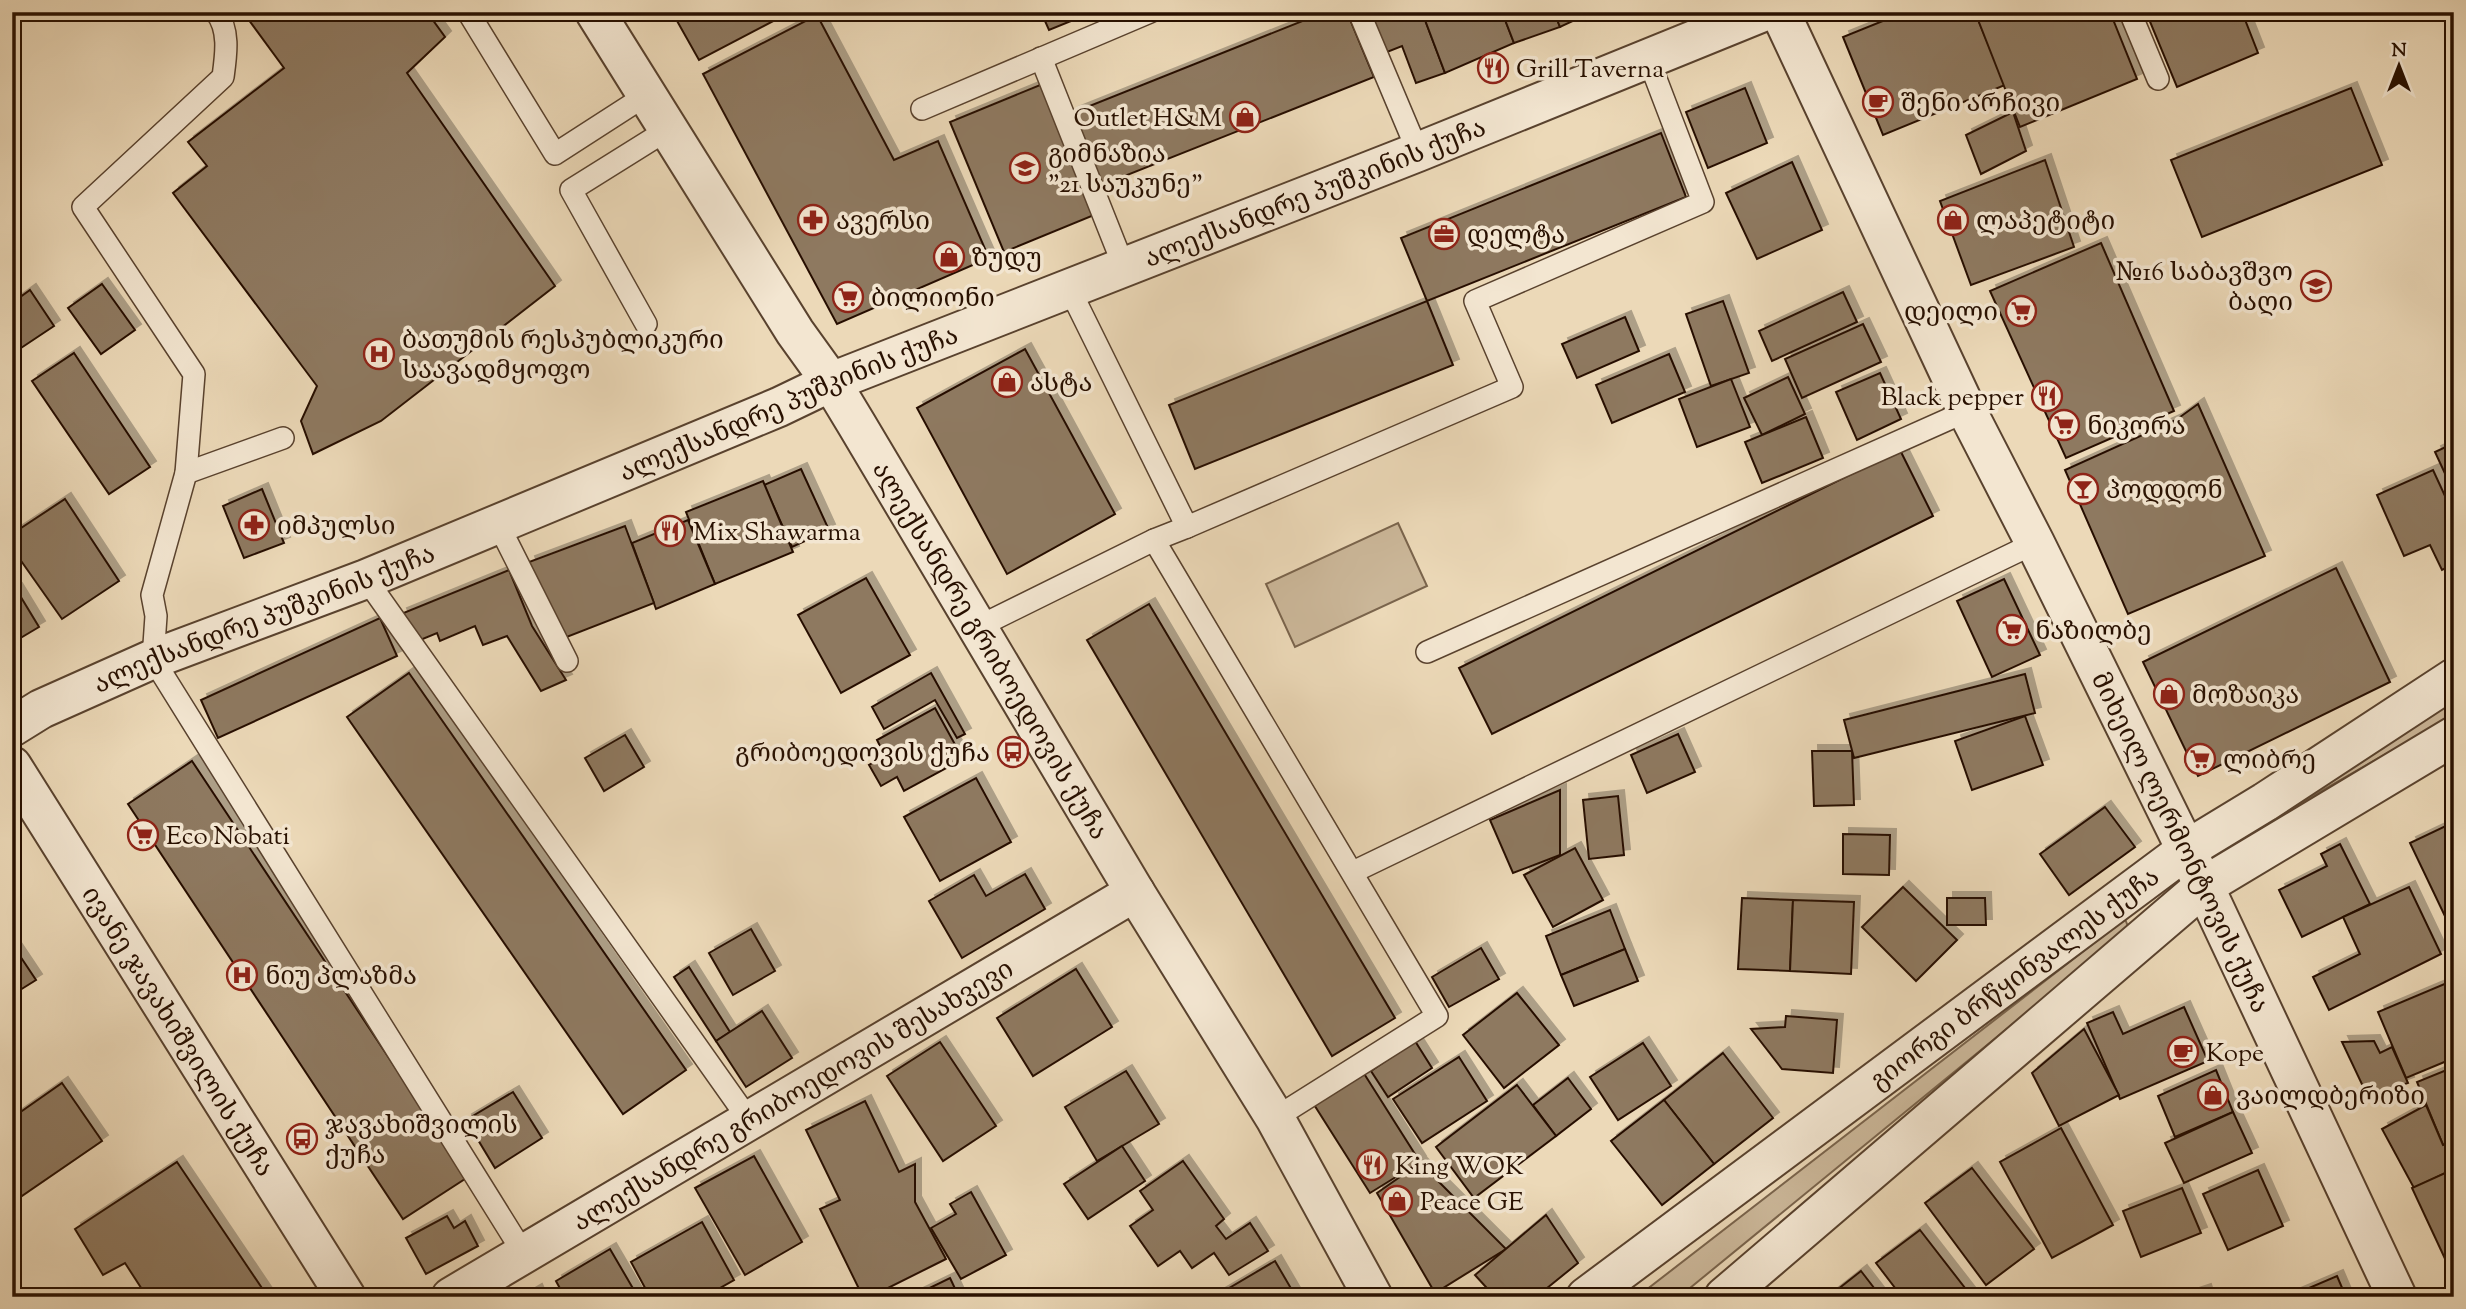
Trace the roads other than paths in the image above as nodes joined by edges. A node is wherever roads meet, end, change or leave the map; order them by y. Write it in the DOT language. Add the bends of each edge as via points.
graph roads {
  1 [pos="216,12"];
  2 [pos="468,12"];
  3 [pos="594,12"];
  4 [pos="1150,12"];
  5 [pos="1359,12"];
  6 [pos="1763,12"];
  7 [pos="1780,12"];
  8 [pos="2130,12"];
  9 [pos="1041,58"];
  10 [pos="1648,58"];
  11 [pos="2158,79"];
  12 [pos="645,96"];
  13 [pos="922,109"];
  14 [pos="667,130"];
  15 [pos="1418,152"];
  16 [pos="1124,267"];
  17 [pos="1069,288"];
  18 [pos="646,324"];
  19 [pos="831,382"];
  20 [pos="1967,411"];
  21 [pos="284,438"];
  22 [pos="186,473"];
  23 [pos="498,524"];
  24 [pos="1187,527"];
  25 [pos="1154,540"];
  26 [pos="2035,543"];
  27 [pos="366,579"];
  28 [pos="978,627"];
  29 [pos="1427,652"];
  30 [pos="153,659"];
  31 [pos="567,661"];
  32 [pos="2454,678"];
  33 [pos="12,727"];
  34 [pos="2454,736"];
  35 [pos="12,766"];
  36 [pos="2186,850"];
  37 [pos="1353,872"];
  38 [pos="2204,886"];
  39 [pos="1135,892"];
  40 [pos="1275,1118"];
  41 [pos="749,1120"];
  42 [pos="524,1254"];
  43 [pos="346,1297"];
  44 [pos="451,1297"];
  45 [pos="1373,1297"];
  46 [pos="1586,1297"];
  47 [pos="1724,1297"];
  48 [pos="2397,1297"];
  1 -- 22 [label="lane" via="227,48 223,77 83,207 194,374"];
  2 -- 12 [label="lane" via="555,153"];
  3 -- 12 [label="street, ალექსანდრე გრიბოედოვის ქუჩა"];
  4 -- 9 [label="lane"];
  5 -- 15 [label="lane"];
  6 -- 10 [label="street, ალექსანდრე პუშკინის ქუჩა"];
  7 -- 20 [label="street, მიხეილ ლერმონტოვის ქუჩა"];
  8 -- 11 [label="lane"];
  9 -- 13 [label="lane"];
  9 -- 16 [label="lane"];
  10 -- 15 [label="street, ალექსანდრე პუშკინის ქუჩა"];
  10 -- 24 [label="lane" via="1703,202 1475,301 1512,387"];
  12 -- 14 [label="street, ალექსანდრე გრიბოედოვის ქუჩა"];
  14 -- 18 [label="lane" via="571,190"];
  14 -- 19 [label="street, ალექსანდრე გრიბოედოვის ქუჩა"];
  15 -- 16 [label="street, ალექსანდრე პუშკინის ქუჩა"];
  16 -- 17 [label="street, ალექსანდრე პუშკინის ქუჩა"];
  17 -- 19 [label="street, ალექსანდრე პუშკინის ქუჩა"];
  17 -- 24 [label="lane"];
  19 -- 23 [label="street, ალექსანდრე პუშკინის ქუჩა"];
  19 -- 28 [label="street, ალექსანდრე გრიბოედოვის ქუჩა"];
  20 -- 26 [label="street, მიხეილ ლერმონტოვის ქუჩა"];
  20 -- 29 [label="lane"];
  21 -- 22 [label="lane"];
  22 -- 30 [label="lane" via="152,595 156,616"];
  23 -- 27 [label="street, ალექსანდრე პუშკინის ქუჩა"];
  23 -- 31 [label="lane"];
  24 -- 25 [label="lane"];
  25 -- 28 [label="lane"];
  25 -- 37 [label="lane"];
  26 -- 36 [label="street, მიხეილ ლერმონტოვის ქუჩა"];
  26 -- 37 [label="lane"];
  27 -- 30 [label="street, ალექსანდრე პუშკინის ქუჩა"];
  27 -- 41 [label="lane"];
  28 -- 39 [label="street, ალექსანდრე გრიბოედოვის ქუჩა"];
  30 -- 33 [label="street, ალექსანდრე პუშკინის ქუჩა" via="41,709"];
  30 -- 42 [label="lane"];
  32 -- 36 [label="street, გიორგი ბრწყინვალეს ქუჩა"];
  34 -- 38 [label="street, გიორგი ბრწყინვალეს ქუჩა"];
  35 -- 43 [label="street, ივანე ჯავახიშვილის ქუჩა"];
  36 -- 38 [label="street, მიხეილ ლერმონტოვის ქუჩა"];
  36 -- 46 [label="street, გიორგი ბრწყინვალეს ქუჩა"];
  37 -- 40 [label="lane" via="1437,1016"];
  38 -- 47 [label="street, გიორგი ბრწყინვალეს ქუჩა"];
  38 -- 48 [label="street, მიხეილ ლერმონტოვის ქუჩა"];
  39 -- 40 [label="street, ალექსანდრე გრიბოედოვის ქუჩა"];
  39 -- 41 [label="street, ალექსანდრე გრიბოედოვის შესახვევი"];
  40 -- 45 [label="street, ალექსანდრე გრიბოედოვის ქუჩა"];
  41 -- 42 [label="street, ალექსანდრე გრიბოედოვის შესახვევი"];
  42 -- 44 [label="street, ალექსანდრე გრიბოედოვის შესახვევი"];
}
